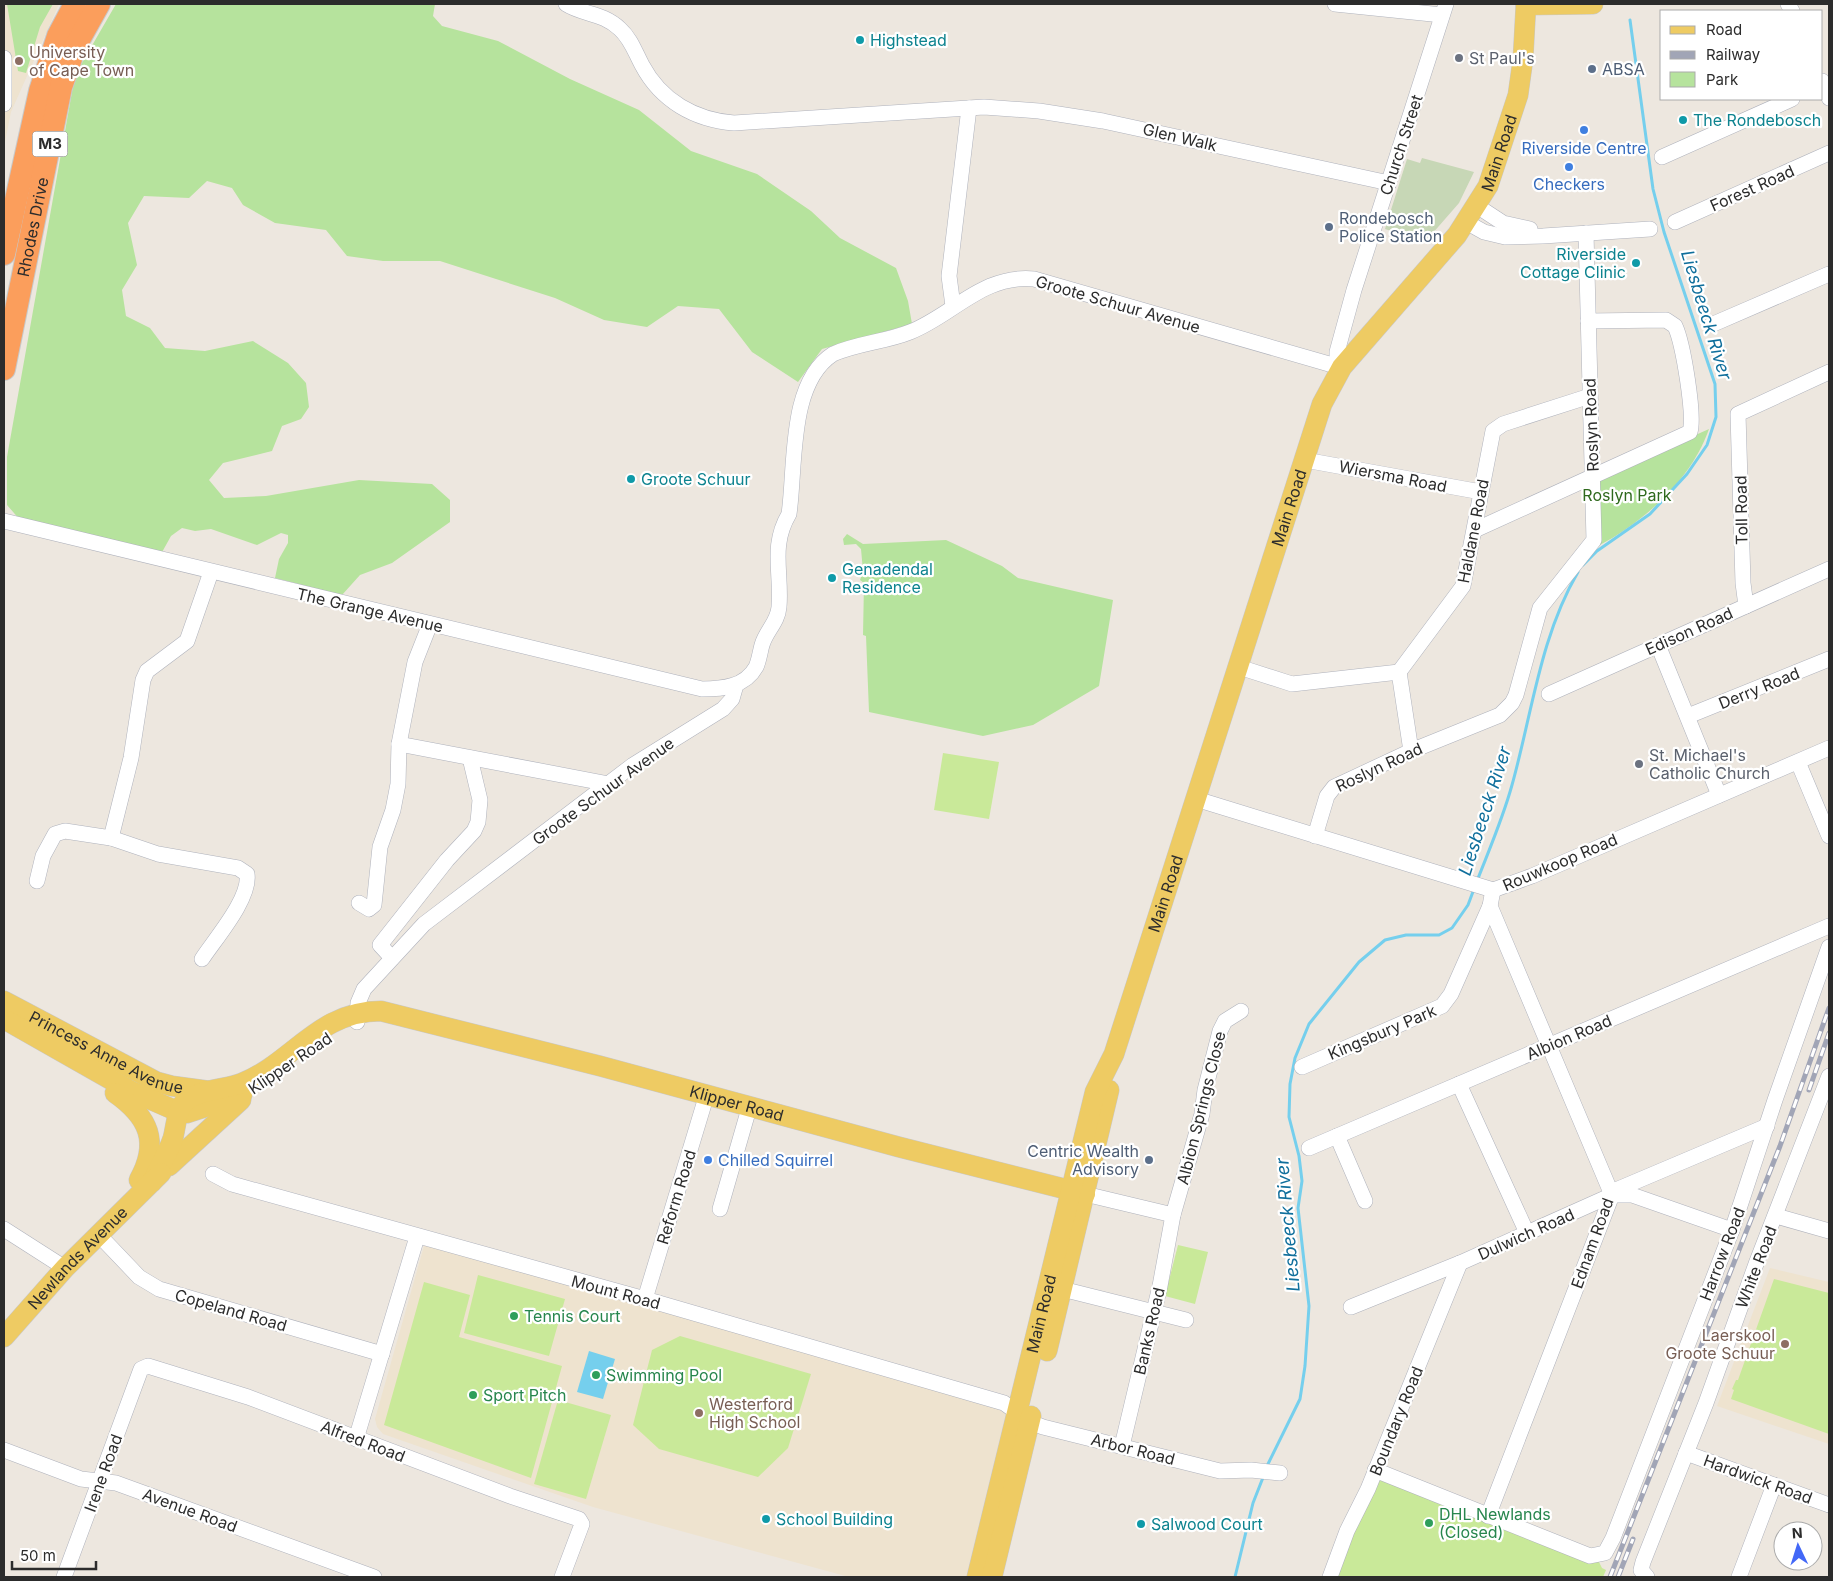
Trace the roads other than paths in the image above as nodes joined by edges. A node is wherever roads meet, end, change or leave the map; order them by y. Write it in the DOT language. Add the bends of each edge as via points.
graph roads {
  1 [pos="64,4"];
  2 [pos="75,4"];
  3 [pos="99,4"];
  4 [pos="566,4"];
  5 [pos="1335,4"];
  6 [pos="1526,4"];
  7 [pos="1593,4"];
  8 [pos="1444,9"];
  9 [pos="4,58"];
  10 [pos="40,91"];
  11 [pos="1790,100"];
  12 [pos="4,104"];
  13 [pos="969,108"];
  14 [pos="1829,153"];
  15 [pos="1662,157"];
  16 [pos="1389,183"];
  17 [pos="1472,214"];
  18 [pos="1675,222"];
  19 [pos="1650,229"];
  20 [pos="1586,233"];
  21 [pos="4,254"];
  22 [pos="1829,274"];
  23 [pos="953,306"];
  24 [pos="1588,322"];
  25 [pos="1711,325"];
  26 [pos="4,369"];
  27 [pos="1336,370"];
  28 [pos="1829,372"];
  29 [pos="1590,396"];
  30 [pos="1305,460"];
  31 [pos="1593,477"];
  32 [pos="1481,492"];
  33 [pos="4,521"];
  34 [pos="1475,530"];
  35 [pos="1829,568"];
  36 [pos="211,572"];
  37 [pos="1746,606"];
  38 [pos="430,624"];
  39 [pos="1658,645"];
  40 [pos="1829,659"];
  41 [pos="1238,667"];
  42 [pos="1399,672"];
  43 [pos="736,685"];
  44 [pos="1549,694"];
  45 [pos="1688,716"];
  46 [pos="399,744"];
  47 [pos="1829,748"];
  48 [pos="1411,751"];
  49 [pos="470,758"];
  50 [pos="1798,762"];
  51 [pos="609,784"];
  52 [pos="1719,795"];
  53 [pos="1196,799"];
  54 [pos="1315,836"];
  55 [pos="1829,836"];
  56 [pos="111,838"];
  57 [pos="37,881"];
  58 [pos="1482,886"];
  59 [pos="359,903"];
  60 [pos="1490,906"];
  61 [pos="1829,926"];
  62 [pos="1829,947"];
  63 [pos="392,958"];
  64 [pos="202,959"];
  65 [pos="4,1001"];
  66 [pos="1241,1011"];
  67 [pos="357,1017"];
  68 [pos="4,1020"];
  69 [pos="69,1036"];
  70 [pos="1548,1046"];
  71 [pos="80,1062"];
  72 [pos="1302,1067"];
  73 [pos="1829,1076"];
  74 [pos="1459,1084"];
  75 [pos="256,1087"];
  76 [pos="213,1091"];
  77 [pos="707,1094"];
  78 [pos="1824,1104"];
  79 [pos="750,1105"];
  80 [pos="183,1110"];
  81 [pos="1767,1126"];
  82 [pos="1337,1136"];
  83 [pos="1309,1148"];
  84 [pos="169,1166"];
  85 [pos="213,1174"];
  86 [pos="152,1182"];
  87 [pos="1078,1192"];
  88 [pos="1612,1193"];
  89 [pos="1365,1202"];
  90 [pos="720,1209"];
  91 [pos="120,1212"];
  92 [pos="1173,1215"];
  93 [pos="1776,1216"];
  94 [pos="4,1229"];
  95 [pos="1732,1230"];
  96 [pos="1829,1231"];
  97 [pos="1527,1233"];
  98 [pos="99,1235"];
  99 [pos="417,1237"];
  100 [pos="1460,1263"];
  101 [pos="66,1268"];
  102 [pos="1062,1289"];
  103 [pos="645,1299"];
  104 [pos="1351,1307"];
  105 [pos="1154,1312"];
  106 [pos="1186,1320"];
  107 [pos="4,1337"];
  108 [pos="382,1354"];
  109 [pos="141,1369"];
  110 [pos="1024,1417"];
  111 [pos="356,1439"];
  112 [pos="1122,1446"];
  113 [pos="4,1450"];
  114 [pos="1686,1453"];
  115 [pos="1375,1470"];
  116 [pos="1280,1473"];
  117 [pos="100,1482"];
  118 [pos="1774,1485"];
  119 [pos="1829,1505"];
  120 [pos="1488,1516"];
  121 [pos="1644,1574"];
  122 [pos="64,1577"];
  123 [pos="374,1577"];
  124 [pos="562,1577"];
  125 [pos="978,1577"];
  126 [pos="992,1577"];
  127 [pos="1330,1577"];
  128 [pos="1739,1577"];
  1 -- 10 [label="highway" via="41,56"];
  2 -- 10 [label="highway, Rhodes Drive / M3" via="58,36"];
  3 -- 26 [label="highway, Rhodes Drive / M3" via="75,46 61,87"];
  4 -- 13 [label="street, Glen Walk" via="598,15 622,30 650,78 676,104 701,118 734,124"];
  5 -- 8 [label="street"];
  6 -- 7 [label="main road"];
  6 -- 17 [label="main road, Main Road" via="1518,95 1488,186"];
  8 -- 16 [label="street, Church Street"];
  9 -- 12 [label="street"];
  10 -- 21 [label="highway, Rhodes Drive / M3"];
  11 -- 15 [label="street"];
  13 -- 16 [label="street, Glen Walk" via="1013,108 1102,121"];
  13 -- 23 [label="street" via="948,276"];
  14 -- 18 [label="street, Forest Road"];
  16 -- 27 [label="street, Church Street" via="1338,344"];
  17 -- 20 [label="street" via="1511,226 1568,234"];
  17 -- 27 [label="main road, Main Road"];
  19 -- 20 [label="street"];
  20 -- 24 [label="street, Roslyn Road"];
  22 -- 25 [label="street"];
  23 -- 27 [label="street, Groote Schuur Avenue" via="1000,281 1034,279"];
  23 -- 43 [label="street, Groote Schuur Avenue" via="910,332 833,354 811,377 797,428 789,514 781,528 778,545 779,608 762,644 756,667"];
  24 -- 29 [label="street, Roslyn Road"];
  24 -- 31 [label="street" via="1666,320 1675,326 1688,386 1691,430"];
  27 -- 30 [label="main road, Main Road"];
  28 -- 37 [label="street, Toll Road" via="1738,414"];
  29 -- 31 [label="street, Roslyn Road"];
  29 -- 32 [label="street, Haldane Road" via="1496,427 1490,436"];
  30 -- 32 [label="street, Wiersma Road"];
  30 -- 41 [label="main road, Main Road"];
  31 -- 34 [label="street"];
  31 -- 48 [label="street, Roslyn Road" via="1594,540 1540,608 1512,704 1500,715"];
  32 -- 34 [label="street, Haldane Road"];
  33 -- 36 [label="street, The Grange Avenue"];
  34 -- 42 [label="street, Haldane Road" via="1460,592"];
  35 -- 37 [label="street, Edison Road"];
  36 -- 38 [label="street, The Grange Avenue"];
  36 -- 56 [label="street" via="187,641 147,671 143,680 132,758"];
  37 -- 39 [label="street, Edison Road"];
  38 -- 43 [label="street, The Grange Avenue" via="702,689"];
  38 -- 46 [label="street" via="415,662"];
  39 -- 44 [label="street, Edison Road"];
  39 -- 45 [label="street"];
  40 -- 45 [label="street, Derry Road"];
  41 -- 42 [label="street" via="1283,682 1300,684"];
  41 -- 53 [label="main road, Main Road"];
  42 -- 48 [label="street"];
  43 -- 51 [label="street, Groote Schuur Avenue" via="732,699 723,709"];
  45 -- 52 [label="street"];
  46 -- 49 [label="street"];
  46 -- 59 [label="street" via="398,784 380,846 374,905 369,909"];
  47 -- 50 [label="street, Rouwkoop Road"];
  48 -- 54 [label="street, Roslyn Road" via="1334,787 1327,796"];
  49 -- 51 [label="street"];
  49 -- 63 [label="street" via="480,800 478,822 380,945"];
  50 -- 52 [label="street, Rouwkoop Road"];
  50 -- 55 [label="street"];
  51 -- 63 [label="street, Groote Schuur Avenue" via="424,924"];
  52 -- 58 [label="street, Rouwkoop Road" via="1532,876"];
  53 -- 54 [label="street"];
  53 -- 87 [label="main road, Main Road" via="1114,1054 1108,1096"];
  54 -- 58 [label="street"];
  56 -- 57 [label="street" via="65,831 55,834 43,856"];
  56 -- 64 [label="street" via="158,854 238,868 247,874 242,898"];
  58 -- 60 [label="street"];
  60 -- 70 [label="street, Ednam Road"];
  60 -- 72 [label="street, Kingsbury Park" via="1451,994 1442,1006"];
  61 -- 70 [label="street, Albion Road"];
  62 -- 81 [label="street, Harrow Road"];
  63 -- 67 [label="street, Groote Schuur Avenue" via="364,989 358,1002"];
  65 -- 69 [label="main road, Princess Anne Avenue"];
  66 -- 92 [label="street, Albion Springs Close" via="1229,1016 1221,1027 1207,1078 1202,1114"];
  67 -- 75 [label="main road, Klipper Road"];
  67 -- 76 [label="main road, Klipper Road" via="335,1020 252,1078"];
  67 -- 77 [label="main road, Klipper Road" via="402,1015"];
  68 -- 71 [label="main road, Princess Anne Avenue"];
  69 -- 76 [label="main road, Princess Anne Avenue" via="157,1082"];
  69 -- 80 [label="main road" via="106,1066"];
  70 -- 74 [label="street, Albion Road"];
  70 -- 88 [label="street, Ednam Road"];
  71 -- 80 [label="main road, Princess Anne Avenue" via="148,1100"];
  71 -- 91 [label="main road" via="92,1076 136,1110 147,1128 149,1160"];
  73 -- 78 [label="street, White Road"];
  74 -- 82 [label="street, Albion Road"];
  74 -- 97 [label="street"];
  75 -- 80 [label="main road, Klipper Road" via="236,1098"];
  75 -- 84 [label="main road"];
  76 -- 80 [label="main road, Klipper Road" via="192,1097"];
  77 -- 79 [label="main road, Klipper Road"];
  77 -- 103 [label="street, Reform Road"];
  78 -- 93 [label="street, White Road"];
  79 -- 87 [label="main road, Klipper Road"];
  79 -- 90 [label="street"];
  80 -- 84 [label="main road, Newlands Avenue" via="182,1139"];
  80 -- 86 [label="main road, Newlands Avenue"];
  81 -- 88 [label="street"];
  81 -- 95 [label="street, Harrow Road"];
  82 -- 83 [label="street, Albion Road"];
  82 -- 89 [label="street"];
  84 -- 86 [label="main road, Newlands Avenue"];
  85 -- 99 [label="street, Mount Road" via="232,1184"];
  86 -- 91 [label="main road, Newlands Avenue"];
  87 -- 92 [label="street"];
  87 -- 102 [label="main road, Main Road"];
  87 -- 110 [label="main road, Main Road"];
  88 -- 95 [label="street, Dulwich Road" via="1632,1195"];
  88 -- 97 [label="street, Dulwich Road"];
  88 -- 120 [label="street, Ednam Road"];
  91 -- 98 [label="main road, Newlands Avenue"];
  92 -- 105 [label="street, Banks Road"];
  93 -- 96 [label="street"];
  93 -- 114 [label="street, White Road"];
  94 -- 101 [label="street"];
  95 -- 120 [label="street, Harrow Road" via="1613,1538 1602,1555 1590,1556"];
  97 -- 100 [label="street, Dulwich Road"];
  98 -- 101 [label="main road, Newlands Avenue"];
  98 -- 108 [label="street, Copeland Road" via="139,1277 160,1289"];
  99 -- 103 [label="street, Mount Road"];
  99 -- 108 [label="street"];
  100 -- 104 [label="street, Dulwich Road"];
  100 -- 115 [label="street, Boundary Road"];
  101 -- 107 [label="main road, Newlands Avenue"];
  102 -- 105 [label="street"];
  102 -- 110 [label="main road, Main Road"];
  103 -- 110 [label="street, Mount Road" via="1004,1403"];
  105 -- 106 [label="street"];
  105 -- 112 [label="street, Banks Road"];
  108 -- 111 [label="street"];
  109 -- 111 [label="street, Alfred Road" via="150,1366 248,1397"];
  109 -- 117 [label="street, Irene Road"];
  110 -- 112 [label="street, Arbor Road"];
  110 -- 125 [label="main road, Main Road"];
  110 -- 126 [label="main road, Main Road"];
  111 -- 124 [label="street, Alfred Road" via="576,1517 582,1524"];
  112 -- 116 [label="street, Arbor Road" via="1220,1472 1251,1470"];
  113 -- 117 [label="street, Avenue Road" via="81,1479"];
  114 -- 118 [label="street, Hardwick Road"];
  114 -- 121 [label="street, White Road" via="1652,1536"];
  115 -- 120 [label="street"];
  115 -- 127 [label="street, Boundary Road"];
  117 -- 122 [label="street, Irene Road"];
  117 -- 123 [label="street, Avenue Road" via="116,1483"];
  118 -- 119 [label="street, Hardwick Road"];
  118 -- 128 [label="street"];
}
